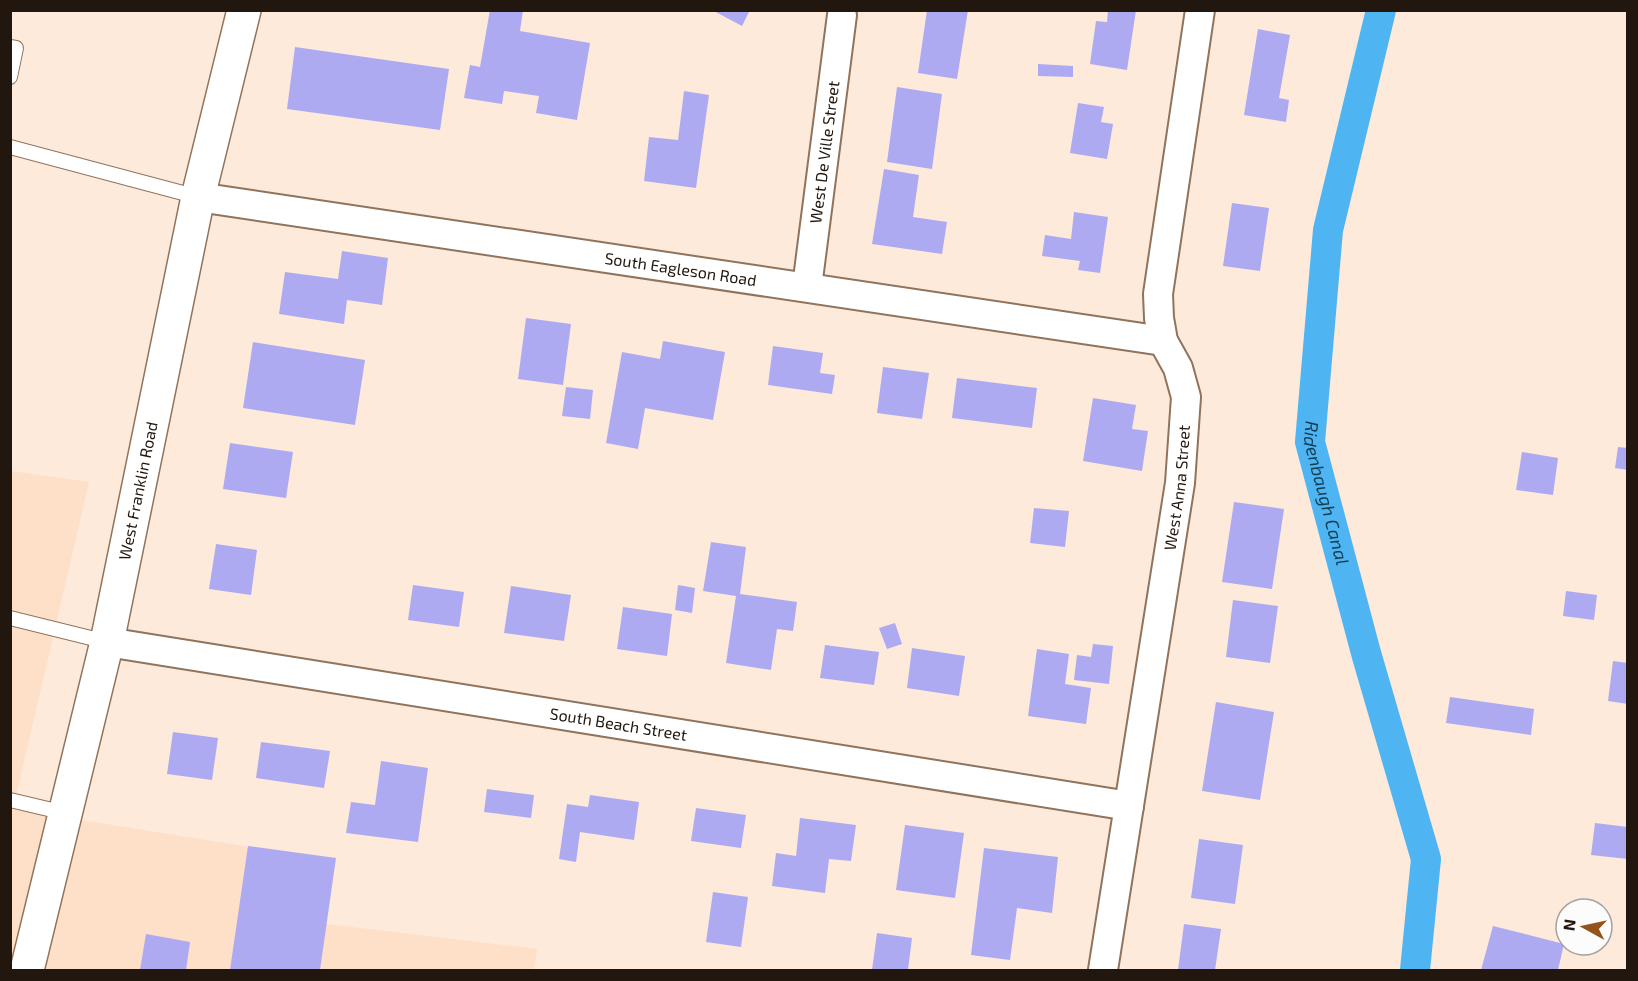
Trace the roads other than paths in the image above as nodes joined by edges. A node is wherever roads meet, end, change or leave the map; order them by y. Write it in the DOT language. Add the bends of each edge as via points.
graph roads {
  1 [pos="244,10"];
  2 [pos="1200,10"];
  3 [pos="842,15"];
  4 [pos="10,47"];
  5 [pos="10,76"];
  6 [pos="10,147"];
  7 [pos="198,197"];
  8 [pos="807,287"];
  9 [pos="1163,340"];
  10 [pos="10,618"];
  11 [pos="107,642"];
  12 [pos="10,800"];
  13 [pos="1129,806"];
  14 [pos="65,813"];
  15 [pos="27,970"];
  16 [pos="1103,970"];
  1 -- 7 [label="street, West Franklin Road"];
  2 -- 9 [label="street, West Anna Street" via="1158,294"];
  3 -- 8 [label="street, West De Ville Street"];
  4 -- 5 [label="lane" via="16,48"];
  6 -- 7 [label="lane"];
  7 -- 8 [label="street, South Eagleson Road"];
  7 -- 11 [label="street, West Franklin Road"];
  8 -- 9 [label="street, South Eagleson Road"];
  9 -- 13 [label="street, West Anna Street" via="1178,368 1186,397 1181,472"];
  10 -- 11 [label="lane"];
  11 -- 13 [label="street, South Beach Street"];
  11 -- 14 [label="street, West Franklin Road"];
  12 -- 14 [label="lane"];
  13 -- 16 [label="street, West Anna Street"];
  14 -- 15 [label="street, West Franklin Road"];
}
